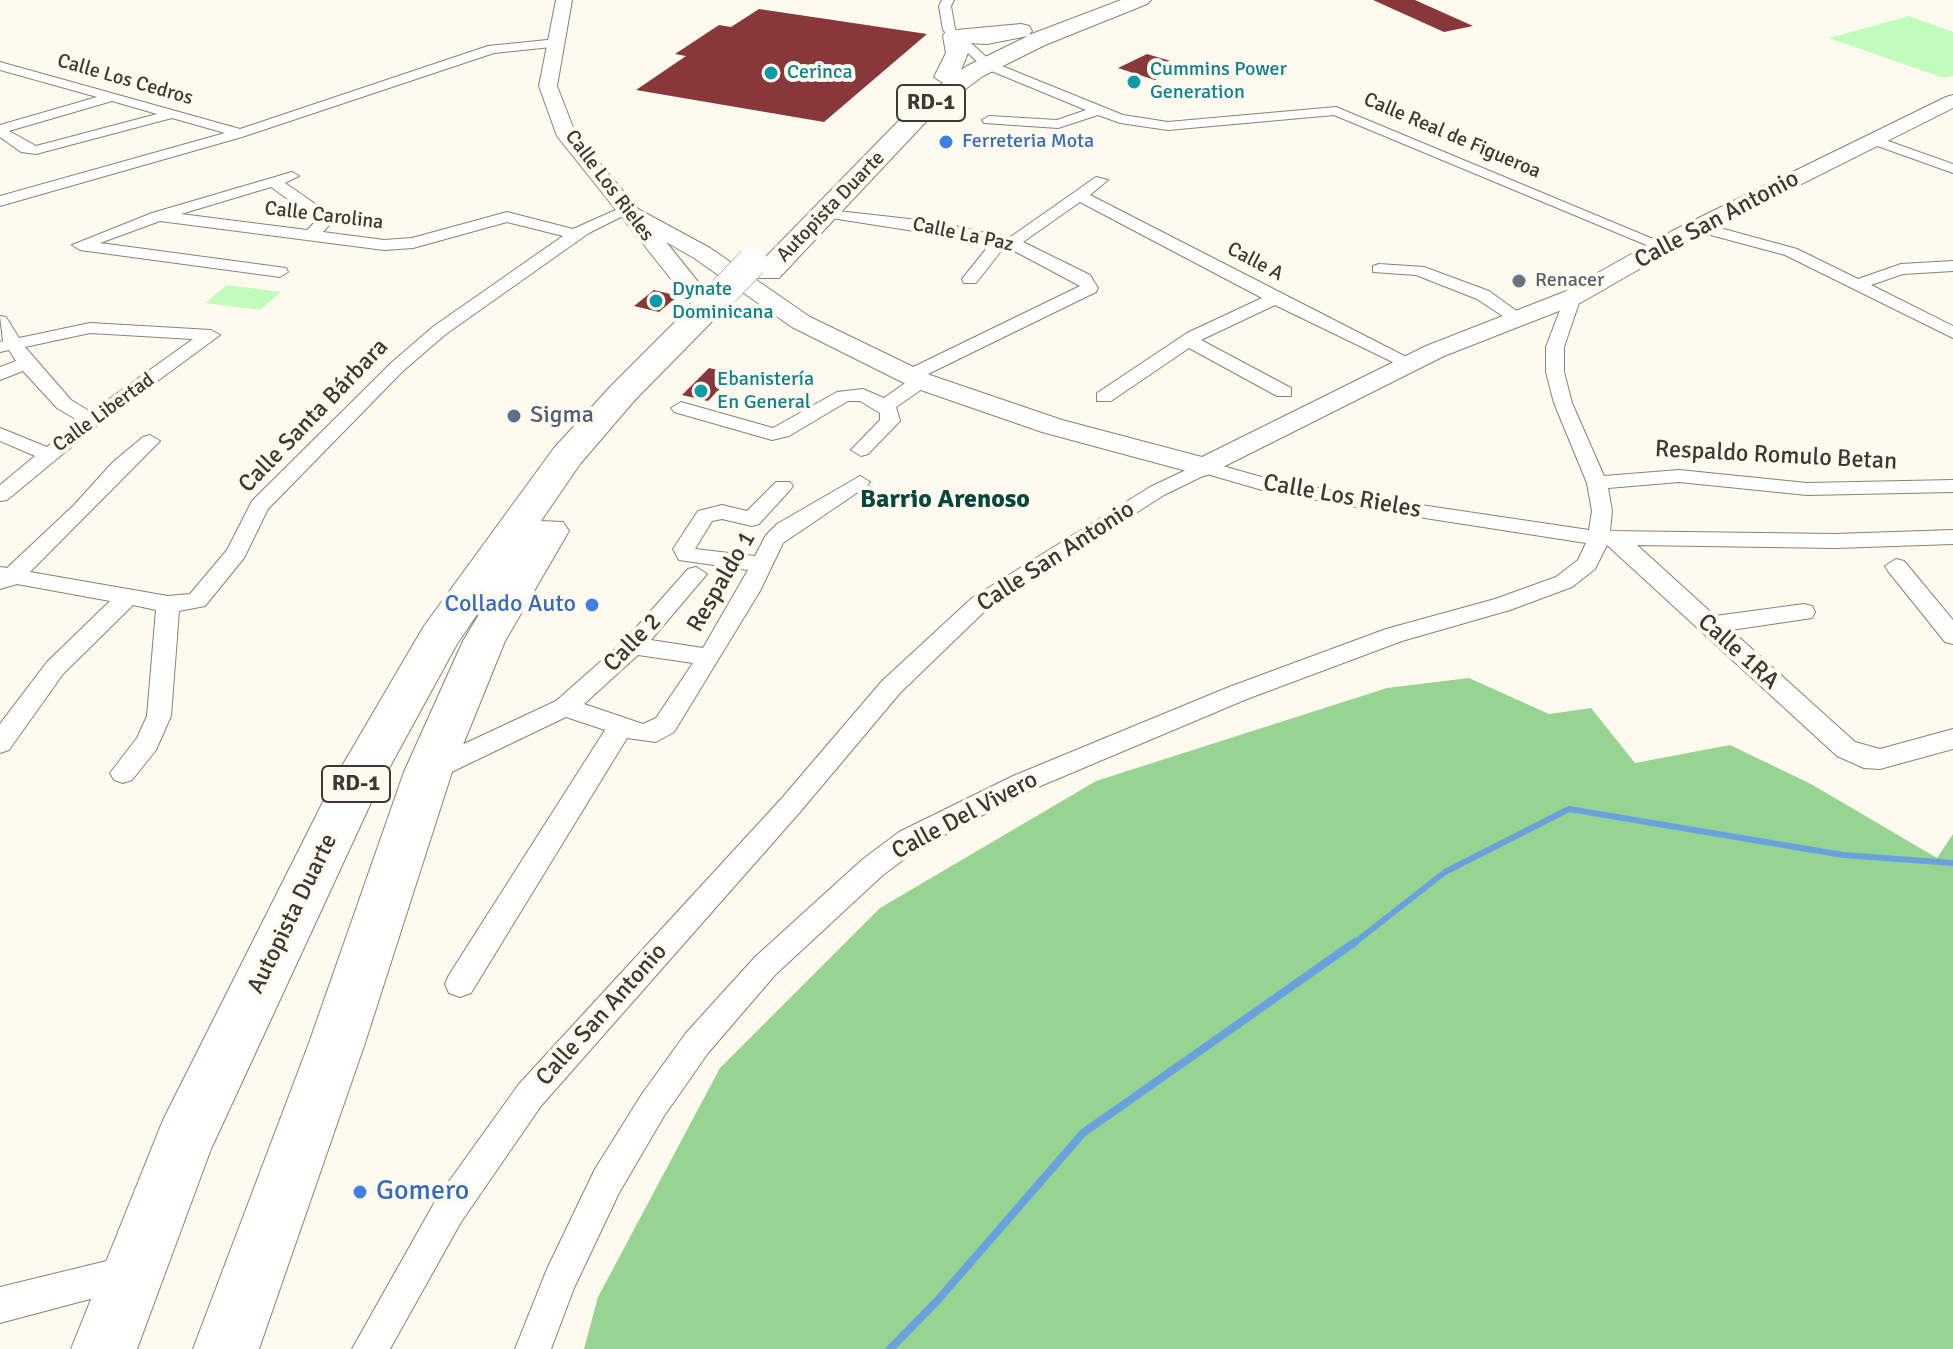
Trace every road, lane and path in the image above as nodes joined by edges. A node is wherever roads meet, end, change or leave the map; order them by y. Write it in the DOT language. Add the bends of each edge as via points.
graph roads {
  1 [pos="564,0"];
  2 [pos="948,0"];
  3 [pos="1105,0"];
  4 [pos="1140,0"];
  5 [pos="1021,31"];
  6 [pos="954,36"];
  7 [pos="557,43"];
  8 [pos="982,60"];
  9 [pos="0,66"];
  10 [pos="946,77"];
  11 [pos="112,97"];
  12 [pos="1953,101"];
  13 [pos="1098,110"];
  14 [pos="172,114"];
  15 [pos="989,120"];
  16 [pos="0,130"];
  17 [pos="240,133"];
  18 [pos="1874,140"];
  19 [pos="1948,163"];
  20 [pos="292,176"];
  21 [pos="1101,180"];
  22 [pos="274,182"];
  23 [pos="1079,195"];
  24 [pos="0,201"];
  25 [pos="625,211"];
  26 [pos="825,212"];
  27 [pos="157,216"];
  28 [pos="1698,227"];
  29 [pos="312,234"];
  30 [pos="576,235"];
  31 [pos="1006,242"];
  32 [pos="1662,246"];
  33 [pos="1953,266"];
  34 [pos="1379,269"];
  35 [pos="280,272"];
  36 [pos="970,279"];
  37 [pos="1856,285"];
  38 [pos="743,289"];
  39 [pos="1573,297"];
  40 [pos="1275,298"];
  41 [pos="1516,317"];
  42 [pos="0,321"];
  43 [pos="1953,333"];
  44 [pos="1189,341"];
  45 [pos="8,345"];
  46 [pos="26,363"];
  47 [pos="1411,364"];
  48 [pos="0,374"];
  49 [pos="916,379"];
  50 [pos="1284,392"];
  51 [pos="1104,397"];
  52 [pos="885,406"];
  53 [pos="681,408"];
  54 [pos="92,420"];
  55 [pos="0,434"];
  56 [pos="150,441"];
  57 [pos="861,450"];
  58 [pos="47,454"];
  59 [pos="1205,467"];
  60 [pos="860,482"];
  61 [pos="1597,483"];
  62 [pos="783,486"];
  63 [pos="1953,486"];
  64 [pos="0,495"];
  65 [pos="1953,537"];
  66 [pos="1608,539"];
  67 [pos="760,564"];
  68 [pos="1896,566"];
  69 [pos="696,574"];
  70 [pos="4,579"];
  71 [pos="129,596"];
  72 [pos="168,604"];
  73 [pos="1804,612"];
  74 [pos="1708,625"];
  75 [pos="1953,636"];
  76 [pos="633,646"];
  77 [pos="709,657"];
  78 [pos="565,707"];
  79 [pos="12,708"];
  80 [pos="621,726"];
  81 [pos="1953,739"];
  82 [pos="0,743"];
  83 [pos="428,772"];
  84 [pos="123,773"];
  85 [pos="460,984"];
  86 [pos="134,1272"];
  87 [pos="0,1305"];
  88 [pos="104,1349"];
  89 [pos="226,1349"];
  90 [pos="370,1349"];
  91 [pos="533,1349"];
  1 -- 7 [label="street, Calle Los Rieles"];
  2 -- 6 [label="street"];
  3 -- 5 [label="highway, Autopista Duarte / RD-1"];
  4 -- 8 [label="highway, Autopista Duarte / RD-1"];
  5 -- 6 [label="highway"];
  5 -- 8 [label="highway, Autopista Duarte / RD-1"];
  6 -- 8 [label="street, Calle Real de Figueroa"];
  6 -- 10 [label="highway" via="957,53"];
  7 -- 17 [label="street" via="492,49"];
  7 -- 25 [label="street, Calle Los Rieles" via="548,86 567,136"];
  8 -- 10 [label="highway, Autopista Duarte / RD-1"];
  8 -- 13 [label="street, Calle Real de Figueroa"];
  8 -- 26 [label="highway, Autopista Duarte / RD-1" via="928,105"];
  9 -- 11 [label="street, Calle Los Cedros"];
  10 -- 38 [label="highway, Autopista Duarte / RD-1" via="897,114"];
  11 -- 14 [label="street, Calle Los Cedros"];
  11 -- 16 [label="street"];
  12 -- 18 [label="street, Calle San Antonio"];
  13 -- 15 [label="street" via="1058,124"];
  13 -- 32 [label="street, Calle Real de Figueroa" via="1168,126 1336,111"];
  14 -- 16 [label="street" via="36,150"];
  14 -- 17 [label="street, Calle Los Cedros"];
  17 -- 24 [label="street"];
  18 -- 19 [label="street"];
  18 -- 28 [label="street, Calle San Antonio"];
  20 -- 22 [label="street"];
  21 -- 23 [label="street"];
  22 -- 27 [label="street"];
  22 -- 29 [label="street" via="322,215 325,221"];
  23 -- 31 [label="street"];
  23 -- 40 [label="street, Calle A"];
  25 -- 30 [label="street, Calle Santa Bárbara"];
  25 -- 38 [label="street, Calle Los Rieles"];
  25 -- 38 [label="street" via="702,253"];
  26 -- 31 [label="street, Calle La Paz"];
  26 -- 38 [label="highway, Autopista Duarte / RD-1"];
  27 -- 29 [label="street, Calle Carolina"];
  27 -- 35 [label="street" via="80,246"];
  28 -- 32 [label="street, Calle San Antonio"];
  28 -- 37 [label="street" via="1764,242"];
  29 -- 30 [label="street, Calle Carolina" via="399,245 507,217"];
  30 -- 72 [label="street, Calle Santa Bárbara" via="467,310 397,367 259,506 236,553 197,601"];
  31 -- 36 [label="street"];
  31 -- 49 [label="street, Calle La Paz" via="1084,279 1090,288"];
  32 -- 39 [label="street, Calle San Antonio"];
  33 -- 37 [label="street" via="1901,269"];
  34 -- 41 [label="street" via="1418,270 1483,295"];
  37 -- 43 [label="street"];
  38 -- 49 [label="street, Calle Los Rieles"];
  38 -- 83 [label="highway, Autopista Duarte / RD-1" via="559,515 484,641"];
  38 -- 86 [label="highway, Autopista Duarte / RD-1" via="622,394 567,456 439,637 352,791 184,1141"];
  39 -- 41 [label="street, Calle San Antonio"];
  39 -- 61 [label="street" via="1555,347 1555,372"];
  40 -- 44 [label="street"];
  40 -- 47 [label="street, Calle A"];
  41 -- 47 [label="street, Calle San Antonio"];
  42 -- 45 [label="street"];
  44 -- 50 [label="street"];
  44 -- 51 [label="street"];
  45 -- 46 [label="street"];
  45 -- 54 [label="street, Calle Libertad" via="90,328 211,335"];
  46 -- 48 [label="street"];
  46 -- 54 [label="street" via="64,404"];
  47 -- 59 [label="street, Calle San Antonio"];
  49 -- 52 [label="street"];
  49 -- 59 [label="street, Calle Los Rieles" via="1052,426"];
  52 -- 53 [label="street" via="854,393 772,434"];
  52 -- 57 [label="street" via="890,421"];
  54 -- 58 [label="street, Calle Libertad"];
  55 -- 58 [label="street"];
  56 -- 70 [label="street"];
  58 -- 64 [label="street, Calle Libertad"];
  59 -- 66 [label="street, Calle Los Rieles" via="1262,484 1367,503"];
  59 -- 90 [label="street, Calle San Antonio" via="1119,514 980,603 891,687 530,1095 449,1210"];
  60 -- 67 [label="street, Respaldo 1" via="785,529"];
  61 -- 63 [label="street, Respaldo Romulo Betan" via="1679,476 1807,489"];
  61 -- 66 [label="street"];
  62 -- 67 [label="street" via="752,519 722,512 705,516 684,549 687,555"];
  65 -- 66 [label="street, Calle Los Rieles"];
  66 -- 74 [label="street, Calle 1RA"];
  66 -- 91 [label="street, Calle Del Vivero" via="1564,582 1394,635 1238,693 1022,783 909,840 873,867 765,966 697,1043 653,1105 607,1181"];
  67 -- 77 [label="street, Respaldo 1"];
  68 -- 75 [label="street"];
  69 -- 76 [label="street, Calle 2"];
  70 -- 71 [label="street, Calle Santa Bárbara"];
  71 -- 72 [label="street, Calle Santa Bárbara"];
  71 -- 79 [label="street"];
  72 -- 84 [label="street" via="159,716 147,743"];
  73 -- 74 [label="street"];
  74 -- 81 [label="street, Calle 1RA" via="1837,742 1864,758 1880,759"];
  76 -- 77 [label="street"];
  76 -- 78 [label="street, Calle 2"];
  77 -- 80 [label="street, Respaldo 1" via="656,733"];
  78 -- 80 [label="street"];
  78 -- 83 [label="street, Calle 2"];
  79 -- 82 [label="street"];
  80 -- 85 [label="street"];
  83 -- 89 [label="highway, Autopista Duarte / RD-1"];
  86 -- 87 [label="street"];
  86 -- 88 [label="highway, Autopista Duarte / RD-1"];
}
